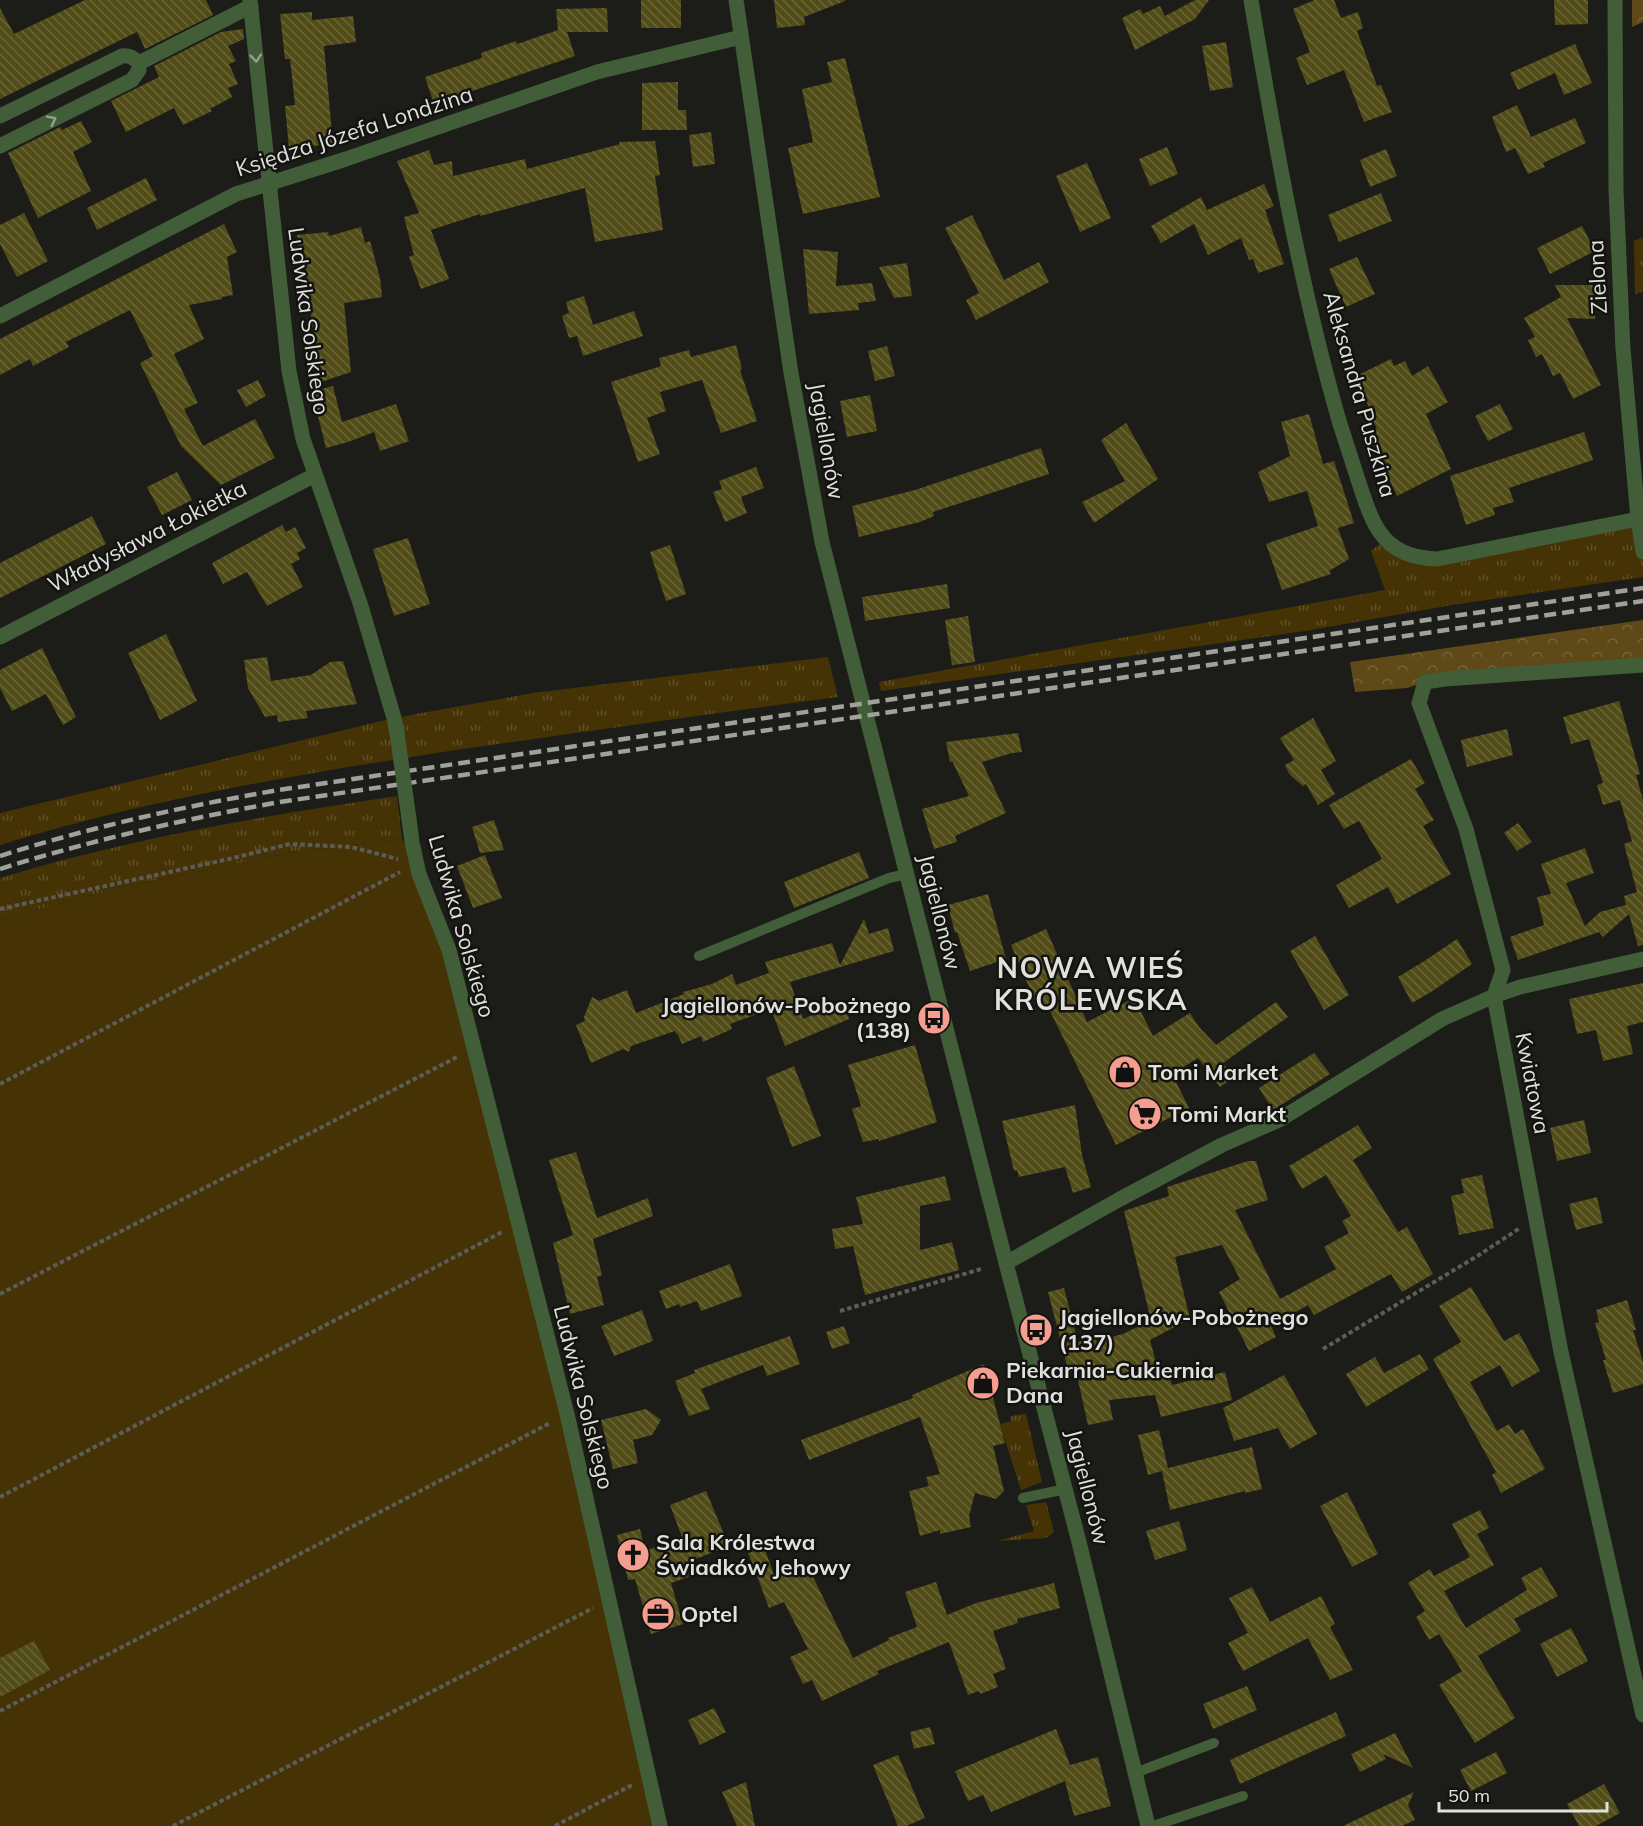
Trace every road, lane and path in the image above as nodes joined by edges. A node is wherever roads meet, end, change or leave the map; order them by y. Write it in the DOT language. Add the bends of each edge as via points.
graph roads {
  1 [pos="736,0"];
  2 [pos="1251,0"];
  3 [pos="1615,0"];
  4 [pos="251,3"];
  5 [pos="741,37"];
  6 [pos="139,63"];
  7 [pos="0,116"];
  8 [pos="0,146"];
  9 [pos="268,184"];
  10 [pos="0,316"];
  11 [pos="315,475"];
  12 [pos="1638,519"];
  13 [pos="1643,551"];
  14 [pos="0,637"];
  15 [pos="1643,664"];
  16 [pos="416,864"];
  17 [pos="907,874"];
  18 [pos="0,909"];
  19 [pos="699,956"];
  20 [pos="1643,959"];
  21 [pos="1494,996"];
  22 [pos="474,1048"];
  23 [pos="0,1084"];
  24 [pos="1536,1218"];
  25 [pos="518,1224"];
  26 [pos="1006,1263"];
  27 [pos="981,1269"];
  28 [pos="0,1294"];
  29 [pos="840,1311"];
  30 [pos="1323,1349"];
  31 [pos="567,1414"];
  32 [pos="1066,1489"];
  33 [pos="0,1497"];
  34 [pos="1023,1498"];
  35 [pos="609,1600"];
  36 [pos="0,1711"];
  37 [pos="1643,1715"];
  38 [pos="1214,1743"];
  39 [pos="1135,1773"];
  40 [pos="649,1776"];
  41 [pos="1243,1796"];
  42 [pos="173,1826"];
  43 [pos="555,1826"];
  44 [pos="660,1826"];
  45 [pos="1148,1826"];
  46 [pos="1153,1826"];
  1 -- 5 [label="street, Jagiellonów"];
  2 -- 12 [label="street, Aleksandra Puszkina" via="1314,324 1349,453 1372,520 1380,532 1403,553 1437,559"];
  3 -- 12 [label="street, Zielona" via="1616,201 1623,349"];
  4 -- 6 [label="street"];
  4 -- 9 [label="street, Ludwika Solskiego, one-way"];
  5 -- 9 [label="street, Księdza Józefa Londzina" via="597,72"];
  5 -- 17 [label="street, Jagiellonów" via="791,373 822,542"];
  6 -- 7 [label="street" via="133,57 122,56"];
  8 -- 6 [label="street, one-way" via="132,80"];
  9 -- 10 [label="street, Księdza Józefa Londzina" via="236,194"];
  9 -- 11 [label="street, Ludwika Solskiego" via="289,371"];
  11 -- 14 [label="street, Władysława Łokietka"];
  11 -- 16 [label="street, Ludwika Solskiego, bridge" via="360,603 391,708"];
  12 -- 13 [label="street, Zielona"];
  15 -- 21 [label="street, Kwiatowa" via="1425,682 1419,703 1466,829 1503,970"];
  16 -- 18 [label="path" via="351,847 290,844"];
  16 -- 22 [label="street, Ludwika Solskiego" via="449,950"];
  16 -- 23 [label="path"];
  17 -- 19 [label="lane"];
  17 -- 26 [label="street, Jagiellonów"];
  20 -- 21 [label="street"];
  21 -- 24 [label="street, Kwiatowa"];
  21 -- 26 [label="street" via="1442,1018 1280,1120 1222,1145"];
  22 -- 25 [label="street, Ludwika Solskiego"];
  22 -- 28 [label="path"];
  24 -- 30 [label="path"];
  24 -- 37 [label="street, Kwiatowa" via="1561,1352"];
  25 -- 31 [label="street, Ludwika Solskiego"];
  25 -- 33 [label="path"];
  26 -- 32 [label="street, Jagiellonów"];
  27 -- 29 [label="path"];
  31 -- 35 [label="street, Ludwika Solskiego"];
  31 -- 36 [label="path"];
  32 -- 34 [label="lane"];
  32 -- 39 [label="street, Jagiellonów"];
  35 -- 40 [label="street, Ludwika Solskiego"];
  35 -- 42 [label="path"];
  38 -- 39 [label="lane"];
  39 -- 45 [label="street, Jagiellonów"];
  40 -- 43 [label="path"];
  40 -- 44 [label="street, Ludwika Solskiego"];
  41 -- 46 [label="lane"];
}
